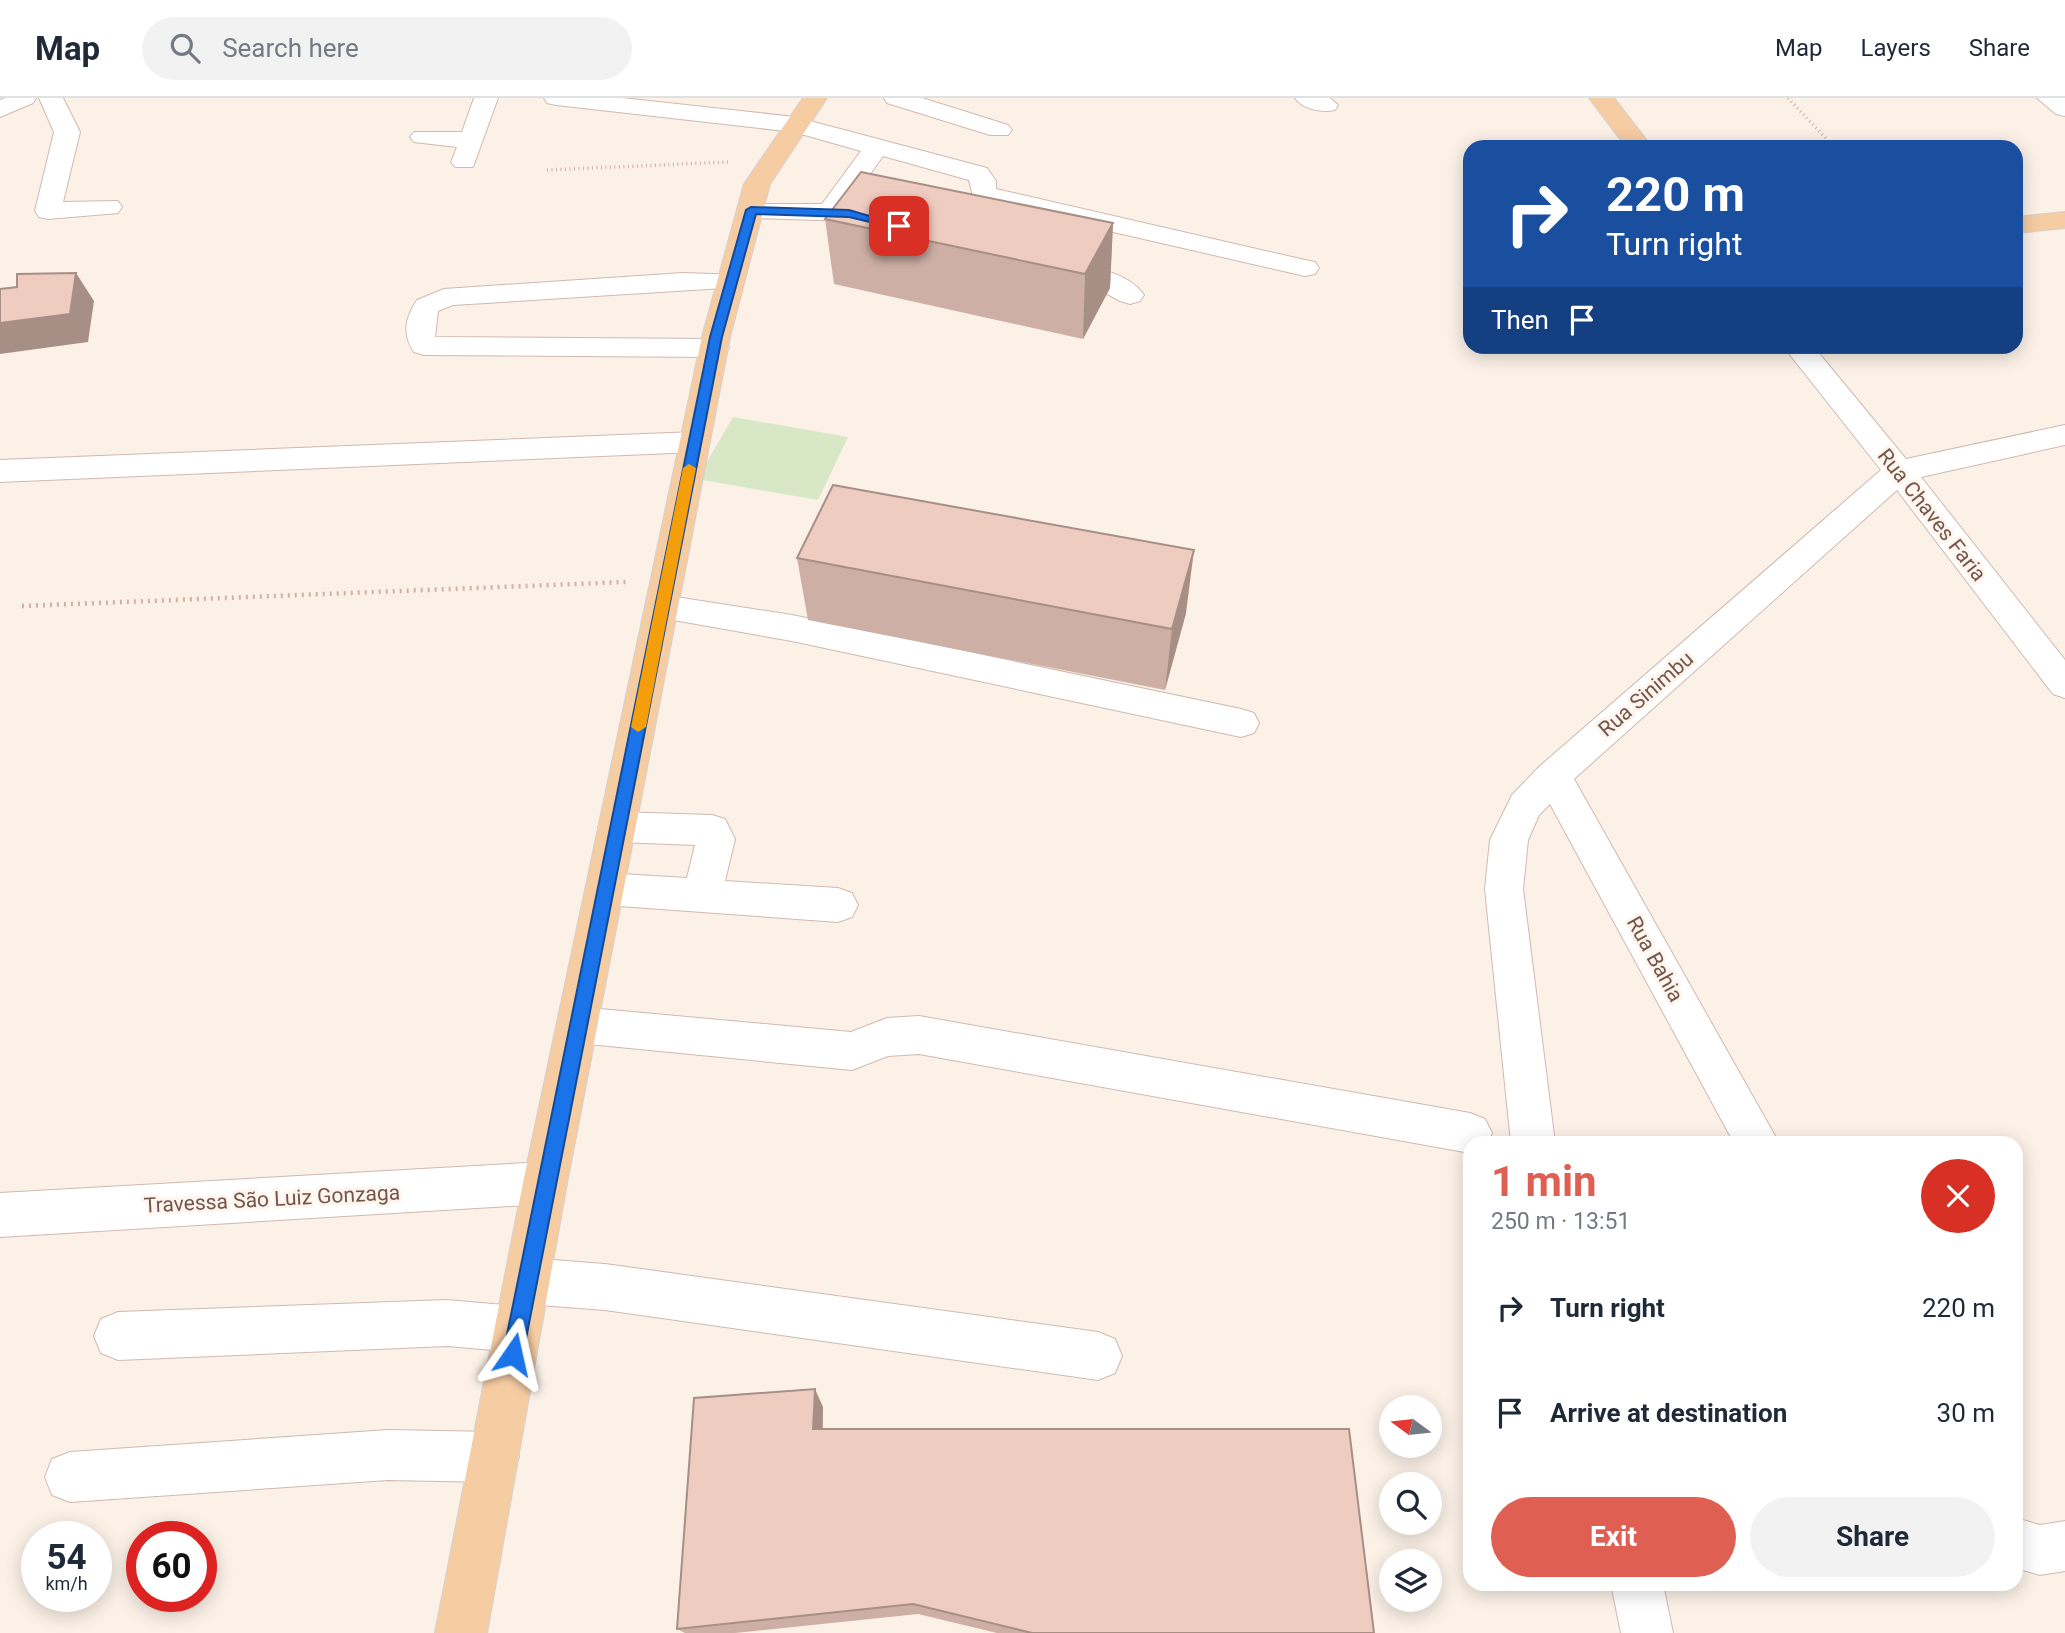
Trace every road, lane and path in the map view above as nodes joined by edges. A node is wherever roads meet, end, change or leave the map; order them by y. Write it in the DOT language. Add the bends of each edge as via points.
graph roads {
  1 [pos="24,98"];
  2 [pos="51,98"];
  3 [pos="486,98"];
  4 [pos="556,98"];
  5 [pos="816,98"];
  6 [pos="895,98"];
  7 [pos="1601,98"];
  8 [pos="1788,98"];
  9 [pos="2049,98"];
  10 [pos="2065,109"];
  11 [pos="0,110"];
  12 [pos="795,125"];
  13 [pos="999,130"];
  14 [pos="423,137"];
  15 [pos="1634,140"];
  16 [pos="1827,140"];
  17 [pos="877,147"];
  18 [pos="770,161"];
  19 [pos="547,170"];
  20 [pos="109,207"];
  21 [pos="751,210"];
  22 [pos="828,214"];
  23 [pos="2065,220"];
  24 [pos="2023,224"];
  25 [pos="901,227"];
  26 [pos="1032,261"];
  27 [pos="1305,268"];
  28 [pos="730,281"];
  29 [pos="1130,295"];
  30 [pos="714,348"];
  31 [pos="1804,354"];
  32 [pos="2065,435"];
  33 [pos="695,442"];
  34 [pos="0,471"];
  35 [pos="1899,471"];
  36 [pos="665,594"];
  37 [pos="22,606"];
  38 [pos="2065,685"];
  39 [pos="1241,723"];
  40 [pos="1553,776"];
  41 [pos="617,827"];
  42 [pos="605,889"];
  43 [pos="702,894"];
  44 [pos="838,905"];
  45 [pos="578,1025"];
  46 [pos="1470,1133"];
  47 [pos="1532,1136"];
  48 [pos="1752,1136"];
  49 [pos="545,1183"];
  50 [pos="0,1215"];
  51 [pos="527,1281"];
  52 [pos="517,1329"];
  53 [pos="118,1336"];
  54 [pos="1098,1356"];
  55 [pos="494,1457"];
  56 [pos="70,1477"];
  57 [pos="2023,1545"];
  58 [pos="2065,1546"];
  59 [pos="1638,1591"];
  60 [pos="461,1633"];
  61 [pos="1647,1633"];
  1 -- 11 [label="street"];
  2 -- 20 [label="street" via="67,132 48,211"];
  3 -- 14 [label="street" via="468,151"];
  4 -- 12 [label="street"];
  5 -- 12 [label="main road"];
  6 -- 13 [label="street"];
  7 -- 15 [label="main road"];
  8 -- 16 [label="path"];
  9 -- 10 [label="street"];
  12 -- 17 [label="street"];
  12 -- 18 [label="main road"];
  17 -- 22 [label="street"];
  17 -- 27 [label="street" via="978,174 983,194"];
  18 -- 19 [label="path"];
  18 -- 21 [label="main road" via="757,184"];
  21 -- 22 [label="street"];
  21 -- 28 [label="main road"];
  22 -- 25 [label="street" via="849,213"];
  23 -- 24 [label="main road"];
  26 -- 29 [label="street" via="1097,277"];
  28 -- 30 [label="main road"];
  28 -- 30 [label="street" via="453,296 429,304 419,336 424,346"];
  30 -- 33 [label="main road"];
  31 -- 35 [label="street, Rua Chaves Faria"];
  32 -- 35 [label="street, Rua Sinimbu"];
  33 -- 34 [label="street"];
  33 -- 36 [label="main road"];
  35 -- 38 [label="street, Rua Chaves Faria"];
  35 -- 40 [label="street, Rua Sinimbu"];
  36 -- 37 [label="path"];
  36 -- 39 [label="street" via="792,628"];
  36 -- 41 [label="main road"];
  40 -- 47 [label="street, Rua Sinimbu" via="1525,806 1509,840 1504,889"];
  40 -- 48 [label="street, Rua Bahia"];
  41 -- 42 [label="main road"];
  41 -- 43 [label="street" via="712,830 716,839"];
  42 -- 43 [label="street"];
  42 -- 45 [label="main road"];
  43 -- 44 [label="street"];
  45 -- 46 [label="street" via="852,1051 887,1037 919,1035"];
  45 -- 49 [label="main road"];
  49 -- 50 [label="street, Travessa São Luiz Gonzaga"];
  49 -- 51 [label="main road"];
  51 -- 52 [label="main road"];
  51 -- 54 [label="street" via="605,1287"];
  52 -- 53 [label="street" via="447,1322"];
  52 -- 55 [label="main road"];
  55 -- 56 [label="street" via="388,1455"];
  55 -- 60 [label="main road"];
  57 -- 58 [label="street" via="2040,1550"];
  59 -- 61 [label="street"];
}
